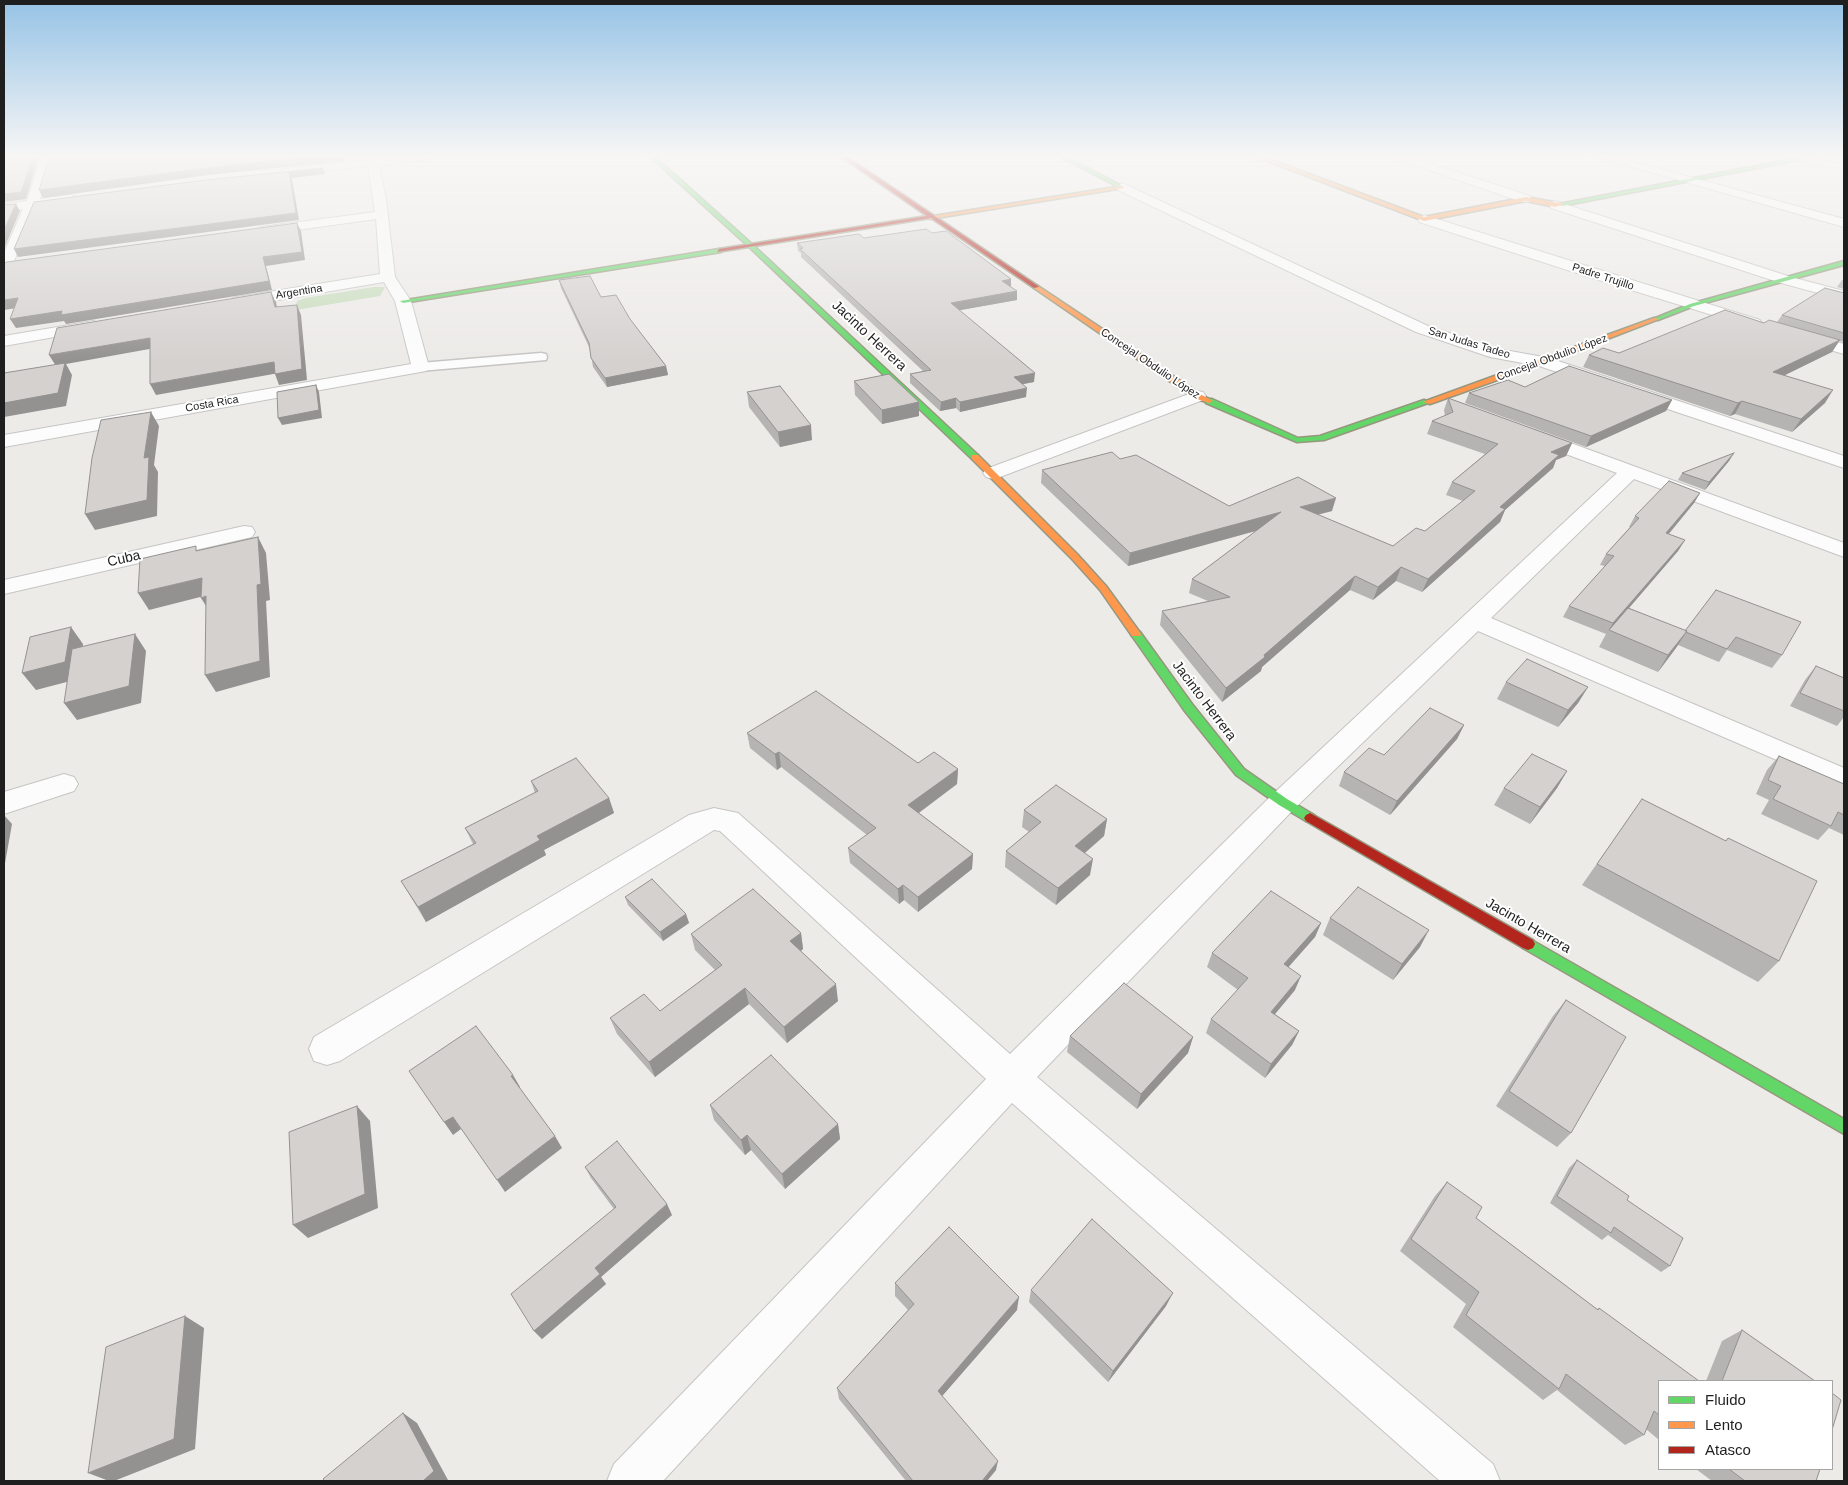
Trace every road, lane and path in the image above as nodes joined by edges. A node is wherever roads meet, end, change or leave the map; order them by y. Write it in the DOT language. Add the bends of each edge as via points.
graph roads {
  1 [pos="23,223"];
  2 [pos="318,223"];
  3 [pos="381,223"];
  4 [pos="726,223"];
  5 [pos="887,223"];
  6 [pos="944,223"];
  7 [pos="1199,223"];
  8 [pos="1437,223"];
  9 [pos="1611,223"];
  10 [pos="252,232"];
  11 [pos="750,245"];
  12 [pos="24,263"];
  13 [pos="1844,263"];
  14 [pos="4,266"];
  15 [pos="388,277"];
  16 [pos="1786,280"];
  17 [pos="1844,296"];
  18 [pos="403,300"];
  19 [pos="220,305"];
  20 [pos="1692,305"];
  21 [pos="112,323"];
  22 [pos="1768,327"];
  23 [pos="1787,333"];
  24 [pos="4,341"];
  25 [pos="1844,349"];
  26 [pos="541,357"];
  27 [pos="1543,362"];
  28 [pos="420,367"];
  29 [pos="1197,396"];
  30 [pos="1435,399"];
  31 [pos="1463,409"];
  32 [pos="1518,430"];
  33 [pos="4,440"];
  34 [pos="1844,462"];
  35 [pos="1630,472"];
  36 [pos="993,473"];
  37 [pos="244,532"];
  38 [pos="1844,550"];
  39 [pos="4,587"];
  40 [pos="1474,620"];
  41 [pos="1844,779"];
  42 [pos="64,784"];
  43 [pos="1284,802"];
  44 [pos="4,803"];
  45 [pos="326,1049"];
  46 [pos="1011,1078"];
  47 [pos="1844,1127"];
  48 [pos="630,1481"];
  49 [pos="1476,1481"];
  1 -- 14 [label="street"];
  2 -- 10 [label="street"];
  3 -- 15 [label="street"];
  4 -- 11 [label="street, Jacinto Herrera"];
  5 -- 11 [label="street"];
  6 -- 29 [label="street, Concejal Obdulio López"];
  7 -- 27 [label="street, San Judas Tadeo" via="1422,329 1496,353"];
  8 -- 20 [label="street, Padre Trujillo"];
  9 -- 16 [label="street"];
  11 -- 18 [label="street"];
  11 -- 36 [label="street, Jacinto Herrera"];
  12 -- 14 [label="street"];
  13 -- 16 [label="street, Concejal Obdulio López"];
  15 -- 18 [label="street"];
  15 -- 19 [label="street, Argentina"];
  16 -- 17 [label="street"];
  16 -- 20 [label="street, Concejal Obdulio López"];
  18 -- 28 [label="street"];
  20 -- 22 [label="street, Padre Trujillo"];
  20 -- 27 [label="street, Concejal Obdulio López"];
  21 -- 24 [label="street"];
  23 -- 25 [label="street"];
  26 -- 28 [label="lane"];
  27 -- 30 [label="street, Concejal Obdulio López"];
  27 -- 34 [label="street, San Judas Tadeo"];
  28 -- 33 [label="street, Costa Rica"];
  29 -- 30 [label="street, Concejal Obdulio López" via="1297,440 1320,438"];
  29 -- 36 [label="street"];
  30 -- 31 [label="street"];
  32 -- 35 [label="street"];
  35 -- 38 [label="street"];
  35 -- 40 [label="street"];
  36 -- 43 [label="street, Jacinto Herrera" via="1103,588 1233,764"];
  37 -- 39 [label="street, Cuba"];
  40 -- 41 [label="street"];
  40 -- 43 [label="street"];
  42 -- 44 [label="street"];
  43 -- 46 [label="street"];
  43 -- 47 [label="street, Jacinto Herrera"];
  45 -- 46 [label="street" via="700,823 720,819 728,821"];
  46 -- 48 [label="street"];
  46 -- 49 [label="street"];
}
